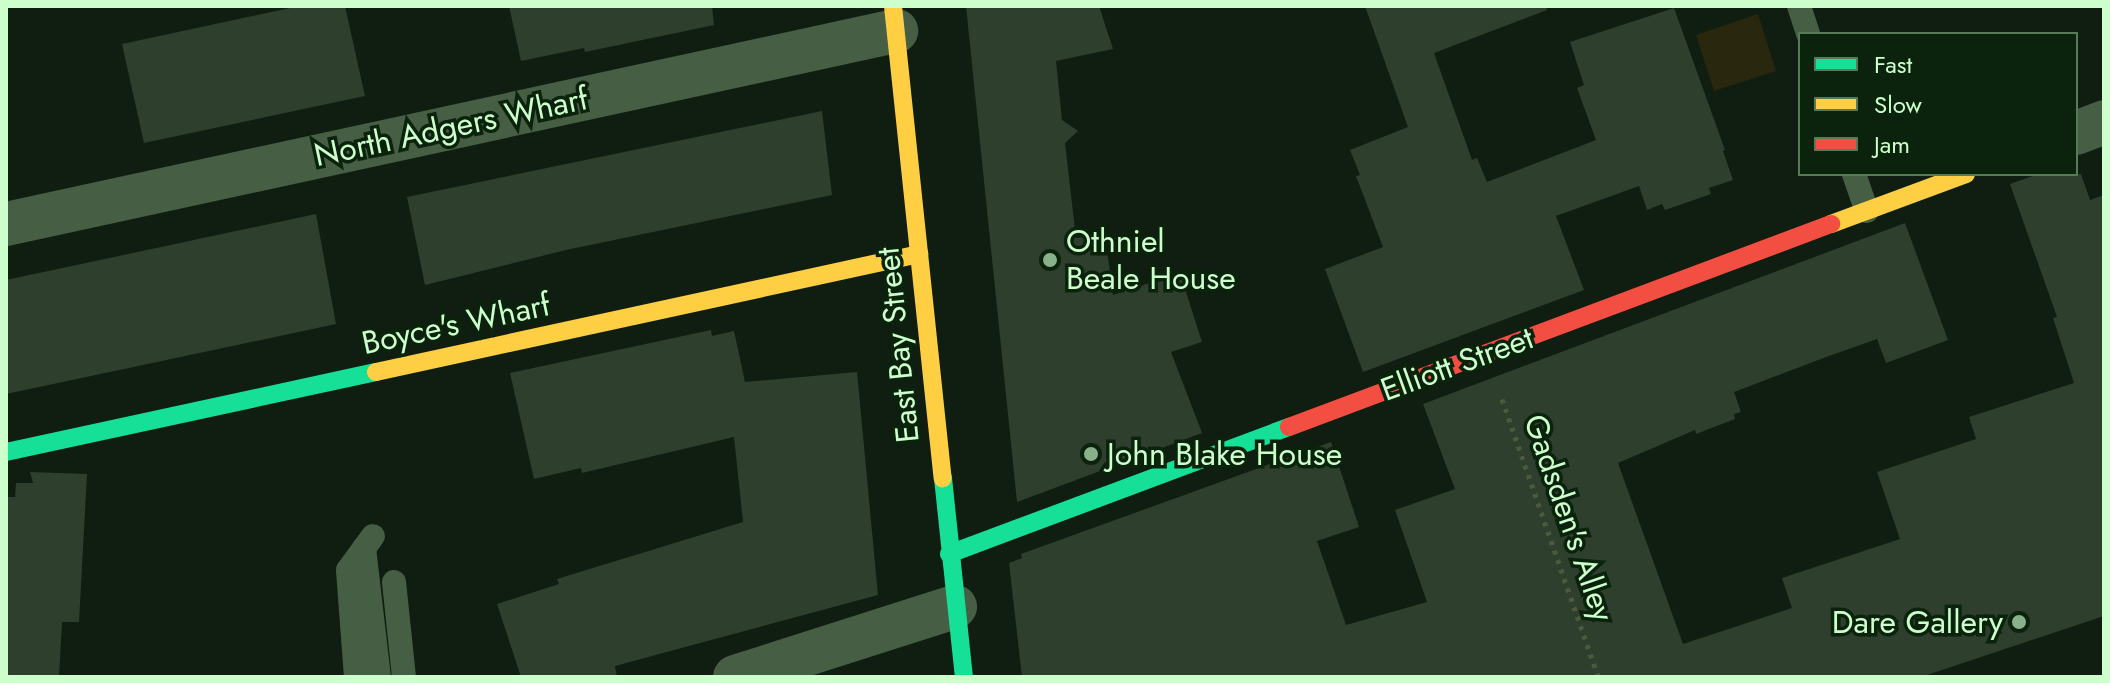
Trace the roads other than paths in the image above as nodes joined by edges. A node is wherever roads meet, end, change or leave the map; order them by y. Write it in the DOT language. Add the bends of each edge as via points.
graph roads {
  1 [pos="1799,6"];
  2 [pos="894,18"];
  3 [pos="1807,32"];
  4 [pos="2104,122"];
  5 [pos="2078,132"];
  6 [pos="1855,176"];
  7 [pos="1961,176"];
  8 [pos="1867,211"];
  9 [pos="6,224"];
  10 [pos="919,254"];
  11 [pos="6,452"];
  12 [pos="949,554"];
  13 [pos="394,582"];
  14 [pos="955,607"];
  15 [pos="356,677"];
  16 [pos="379,677"];
  17 [pos="404,677"];
  18 [pos="735,677"];
  19 [pos="964,677"];
  1 -- 3 [label="lane"];
  2 -- 9 [label="street, North Adgers Wharf"];
  2 -- 10 [label="street, East Bay Street"];
  4 -- 5 [label="street"];
  6 -- 8 [label="lane"];
  7 -- 8 [label="street, Elliott Street"];
  8 -- 12 [label="street, Elliott Street"];
  10 -- 11 [label="street, Boyce's Wharf"];
  10 -- 12 [label="street, East Bay Street"];
  12 -- 14 [label="street, East Bay Street"];
  13 -- 17 [label="lane"];
  14 -- 18 [label="street"];
  14 -- 19 [label="street, East Bay Street"];
  15 -- 16 [label="lane" via="348,570 369,542"];
}
